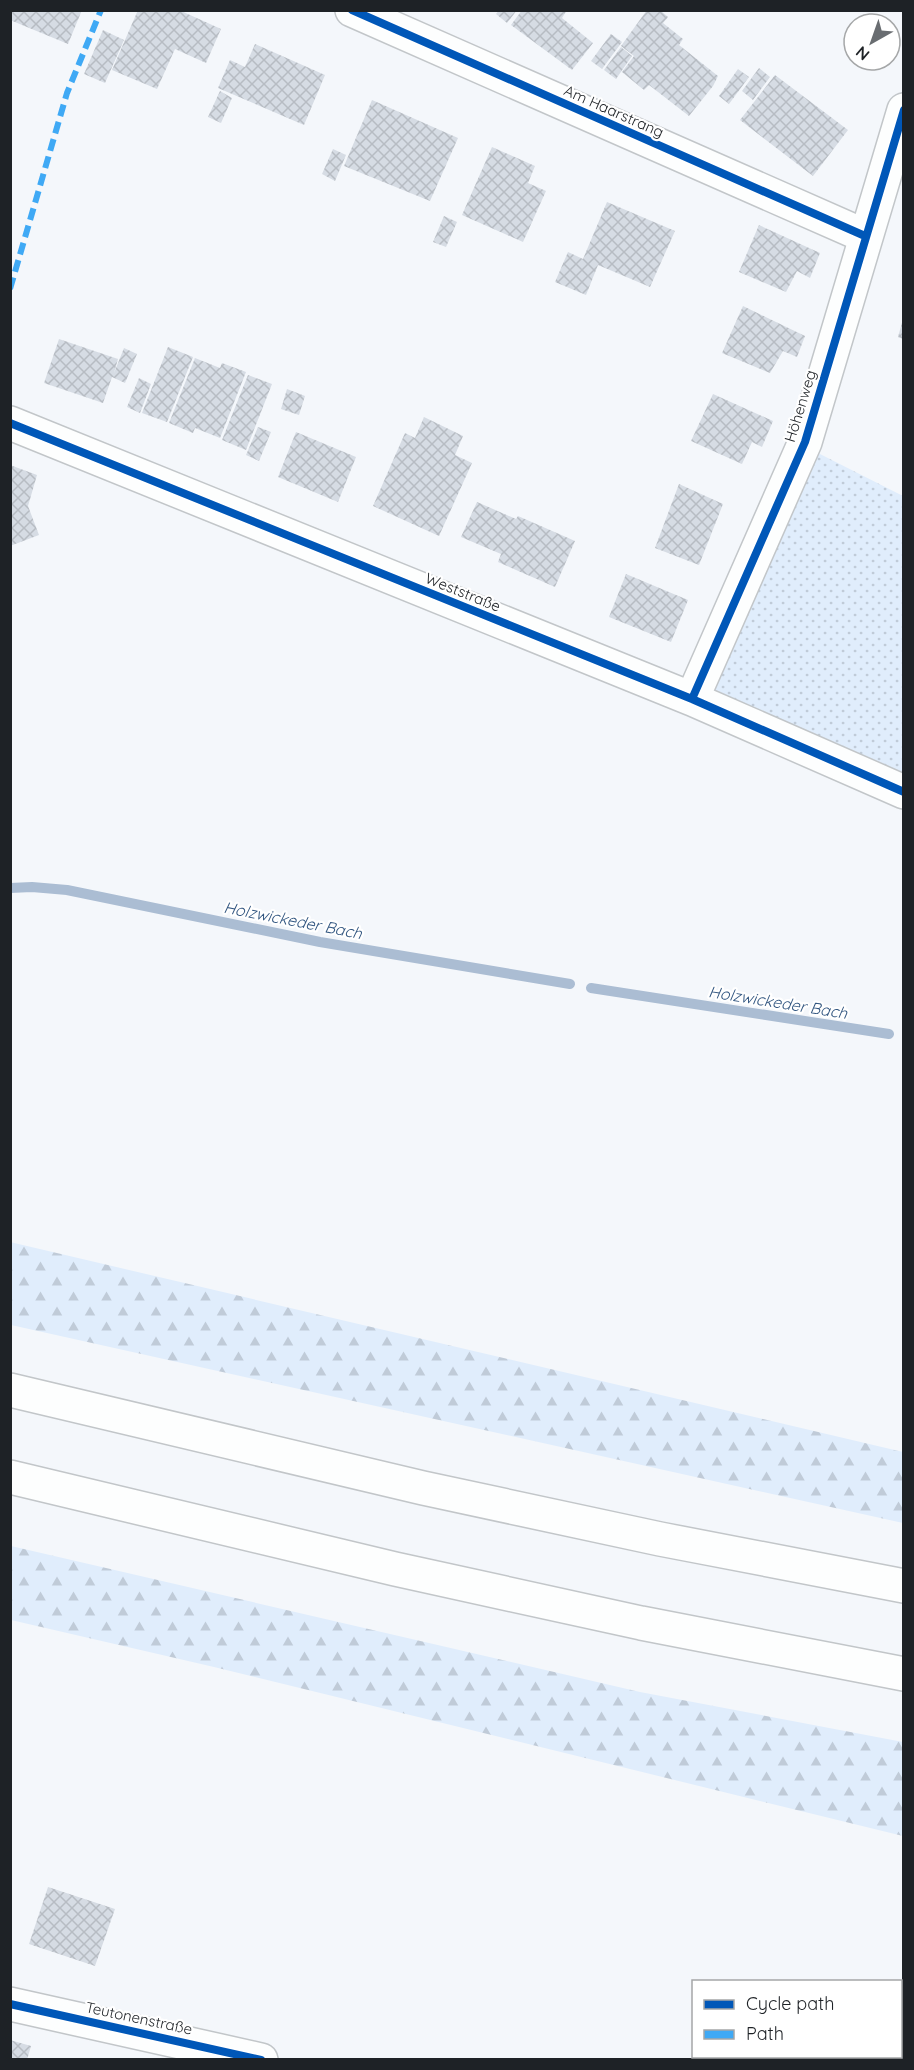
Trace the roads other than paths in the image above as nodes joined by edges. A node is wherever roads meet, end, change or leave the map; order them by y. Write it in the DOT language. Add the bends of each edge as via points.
graph roads {
  1 [pos="352,10"];
  2 [pos="903,110"];
  3 [pos="865,236"];
  4 [pos="10,423"];
  5 [pos="692,699"];
  6 [pos="903,792"];
  7 [pos="10,1390"];
  8 [pos="10,1477"];
  9 [pos="903,1586"];
  10 [pos="903,1674"];
  11 [pos="10,2004"];
  12 [pos="261,2060"];
  1 -- 3 [label="main road, Am Haarstrang"];
  2 -- 3 [label="main road, Höhenweg"];
  3 -- 5 [label="main road, Höhenweg" via="805,442"];
  4 -- 5 [label="main road, Weststraße"];
  5 -- 6 [label="main road, Weststraße"];
  7 -- 9 [label="main road" via="434,1491"];
  8 -- 10 [label="main road" via="617,1618"];
  11 -- 12 [label="main road, Teutonenstraße"];
}
